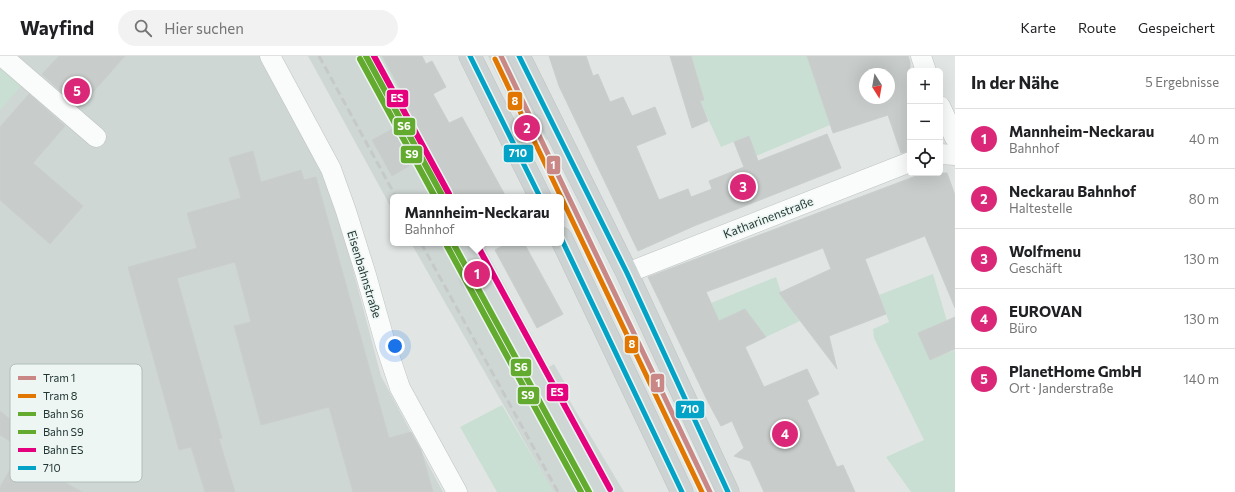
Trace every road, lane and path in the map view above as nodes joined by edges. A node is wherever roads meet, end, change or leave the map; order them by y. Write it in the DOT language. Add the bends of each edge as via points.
graph roads {
  1 [pos="2,56"];
  2 [pos="270,56"];
  3 [pos="470,56"];
  4 [pos="519,56"];
  5 [pos="921,56"];
  6 [pos="925,68"];
  7 [pos="943,112"];
  8 [pos="96,137"];
  9 [pos="955,138"];
  10 [pos="943,154"];
  11 [pos="955,154"];
  12 [pos="907,163"];
  13 [pos="539,194"];
  14 [pos="564,244"];
  15 [pos="627,273"];
  16 [pos="458,492"];
  17 [pos="682,492"];
  18 [pos="728,492"];
  1 -- 8 [label="street"];
  2 -- 16 [label="street, Eisenbahnstraße" via="331,169 400,388"];
  3 -- 13 [label="main road"];
  4 -- 15 [label="main road"];
  5 -- 6 [label="street"];
  7 -- 9 [label="street"];
  10 -- 11 [label="street"];
  12 -- 15 [label="street, Katharinenstraße"];
  14 -- 17 [label="main road"];
  15 -- 18 [label="main road"];
}
